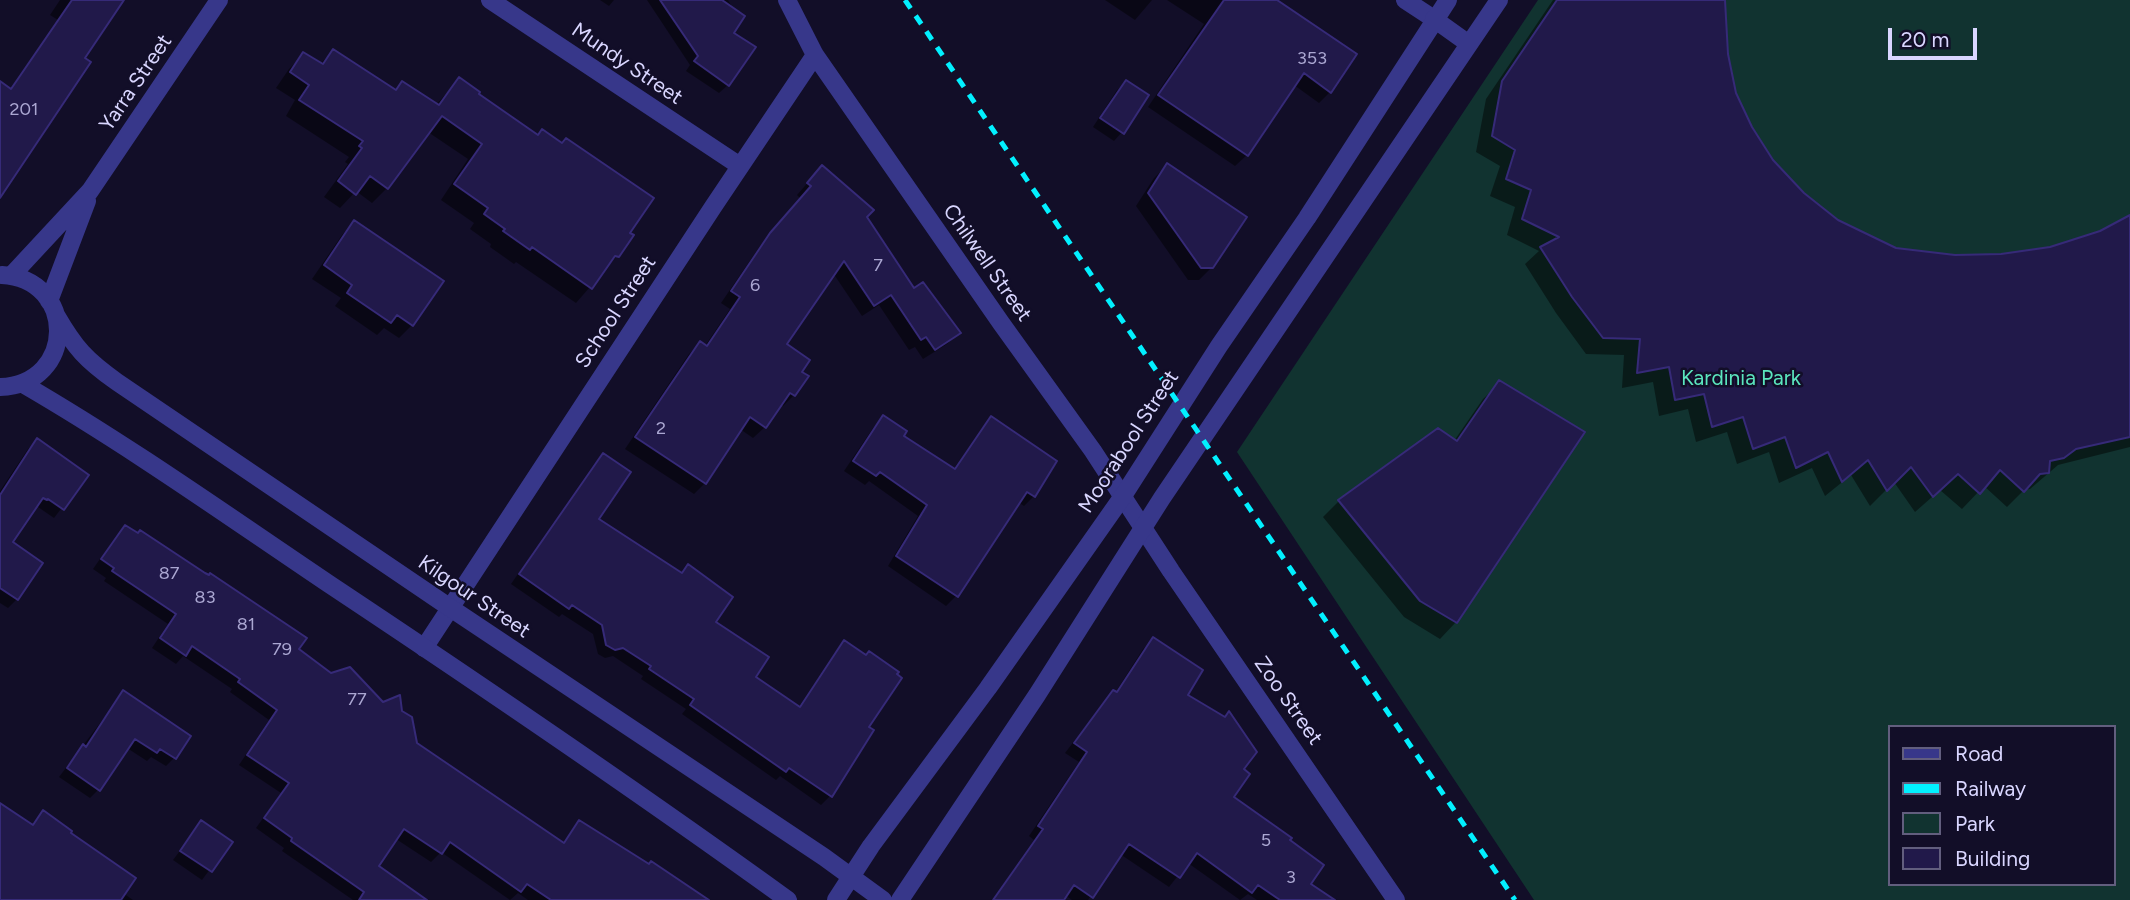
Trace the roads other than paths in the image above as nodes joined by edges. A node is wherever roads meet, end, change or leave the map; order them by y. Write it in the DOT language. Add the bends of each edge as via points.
graph roads {
  1 [pos="219,0"];
  2 [pos="490,0"];
  3 [pos="788,0"];
  4 [pos="1405,0"];
  5 [pos="1448,0"];
  6 [pos="1499,0"];
  7 [pos="1434,19"];
  8 [pos="1469,44"];
  9 [pos="815,55"];
  10 [pos="740,166"];
  11 [pos="90,191"];
  12 [pos="6,276"];
  13 [pos="53,308"];
  14 [pos="23,384"];
  15 [pos="0,387"];
  16 [pos="1123,496"];
  17 [pos="1143,528"];
  18 [pos="449,607"];
  19 [pos="424,648"];
  20 [pos="851,877"];
  21 [pos="788,900"];
  22 [pos="836,900"];
  23 [pos="883,900"];
  24 [pos="900,900"];
  25 [pos="1396,900"];
  1 -- 11 [label="street, Yarra Street"];
  2 -- 10 [label="street, Mundy Street"];
  3 -- 9 [label="street"];
  4 -- 7 [label="street"];
  5 -- 7 [label="street, Moorabool Street"];
  6 -- 8 [label="street"];
  7 -- 8 [label="street"];
  7 -- 16 [label="street, Moorabool Street"];
  8 -- 17 [label="street"];
  9 -- 10 [label="street, School Street"];
  9 -- 16 [label="street, Chilwell Street"];
  10 -- 18 [label="street, School Street"];
  11 -- 12 [label="street, Yarra Street"];
  11 -- 13 [label="street, Yarra Street"];
  12 -- 13 [label="street" via="39,289"];
  13 -- 14 [label="street, Yarra Street" via="59,331 56,348 43,369"];
  13 -- 18 [label="street, Kilgour Street" via="75,347 95,366"];
  14 -- 15 [label="street"];
  14 -- 19 [label="street" via="88,422"];
  16 -- 17 [label="street, Chilwell Street"];
  16 -- 20 [label="street, Moorabool Street"];
  17 -- 24 [label="street"];
  17 -- 25 [label="street, Zoo Street"];
  18 -- 19 [label="street, School Street"];
  18 -- 20 [label="street, Kilgour Street"];
  19 -- 21 [label="street" via="650,800"];
  20 -- 22 [label="street, Moorabool Street"];
  20 -- 23 [label="street, Kilgour Street"];
}
